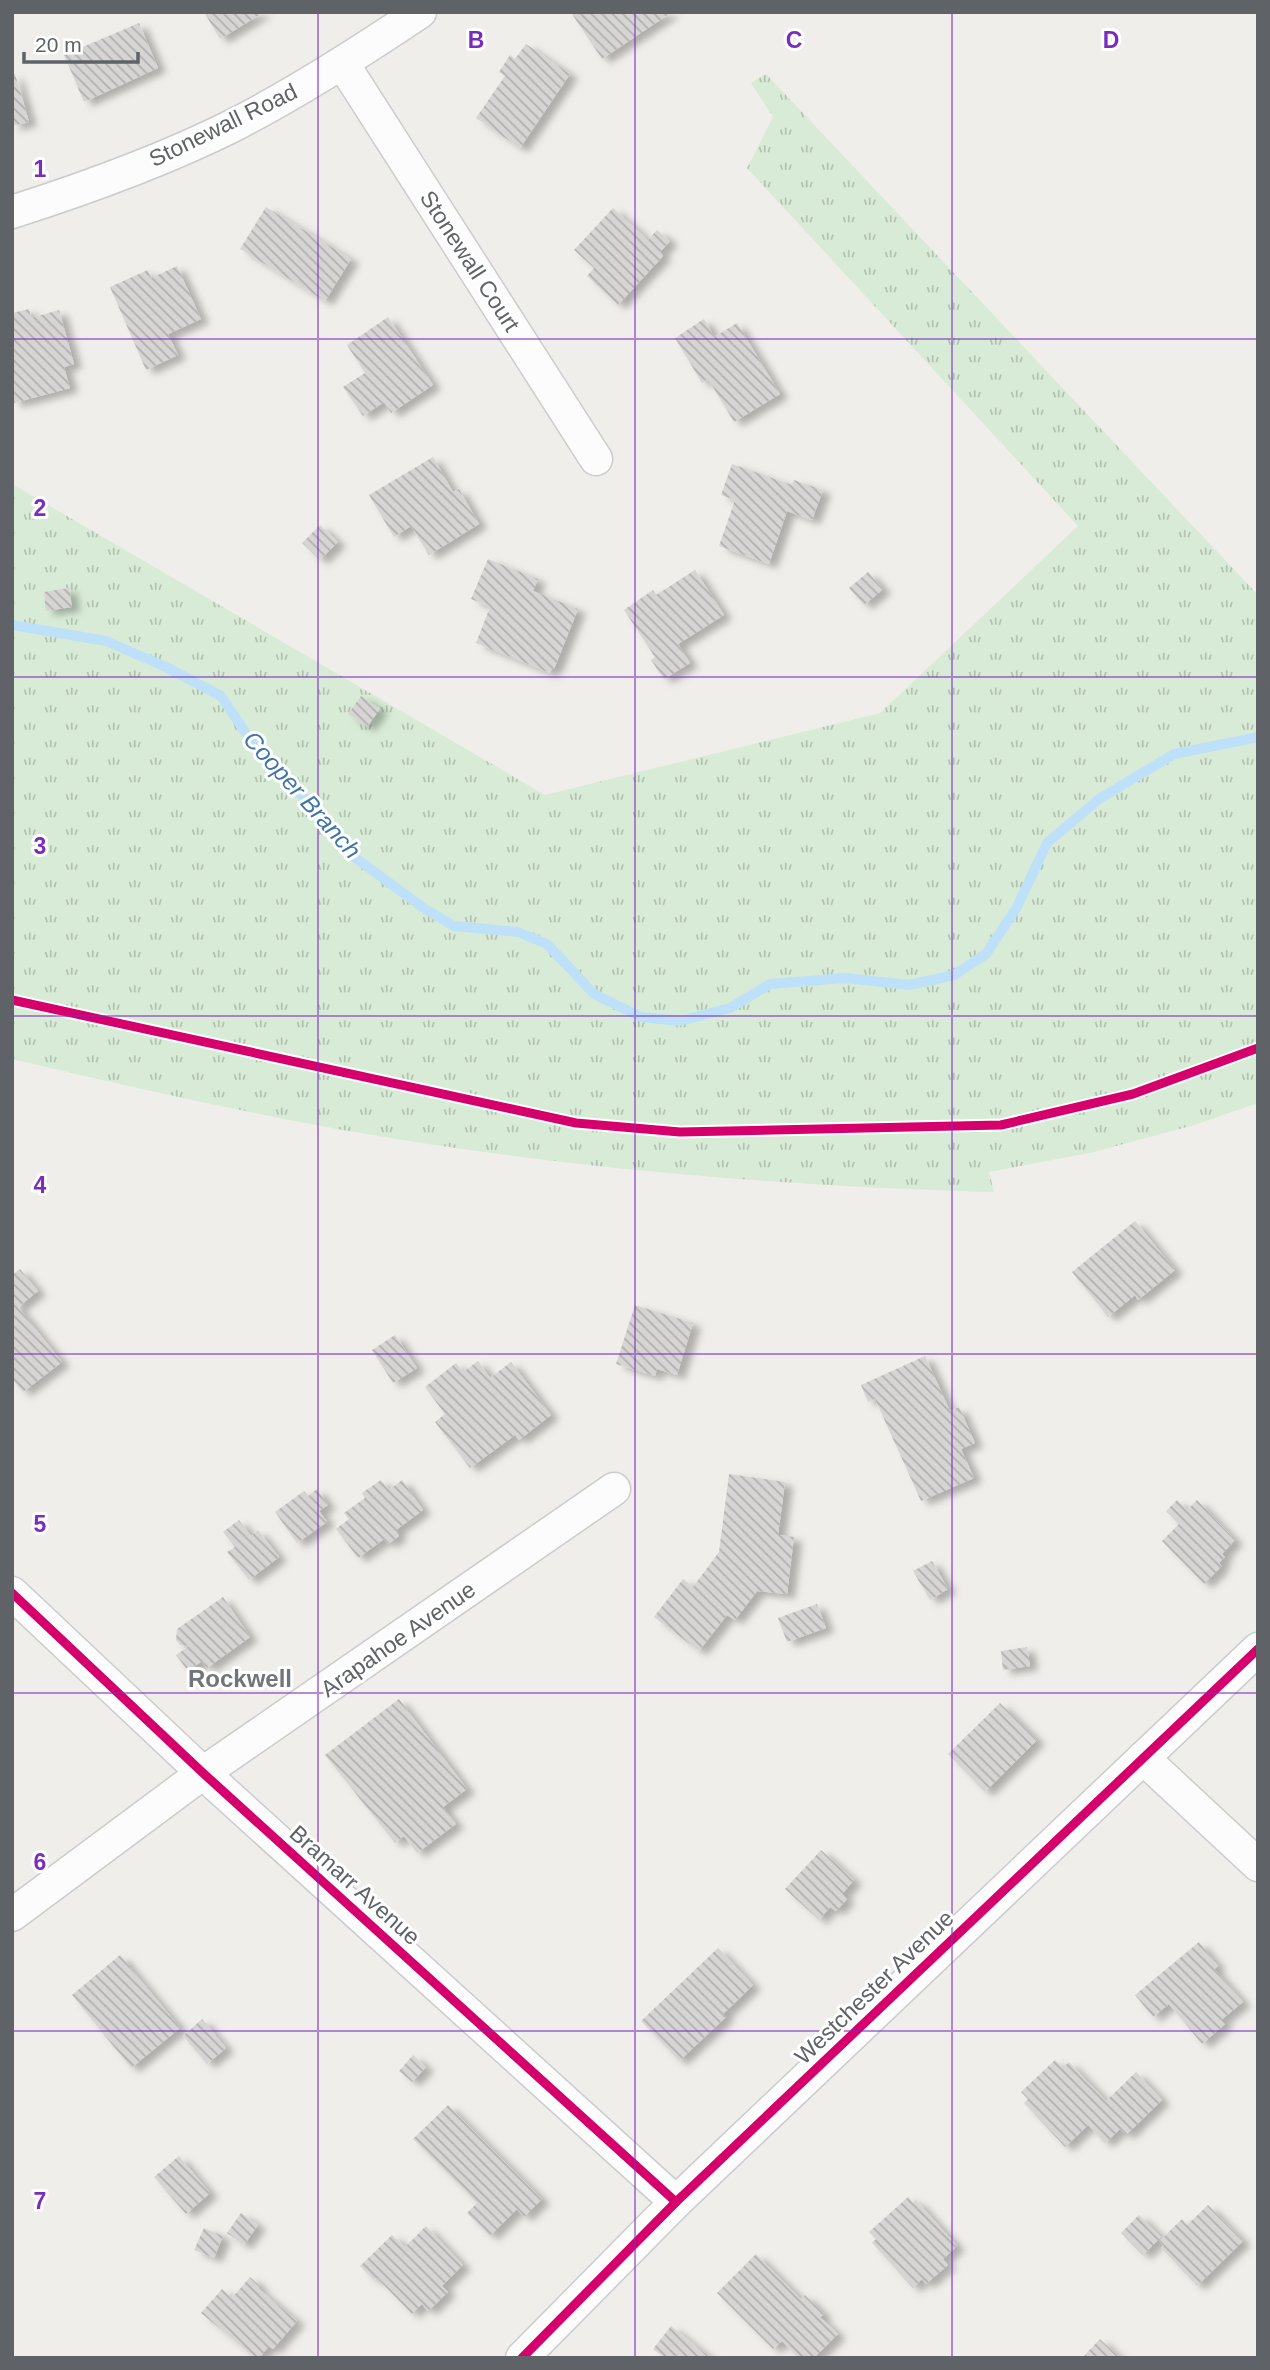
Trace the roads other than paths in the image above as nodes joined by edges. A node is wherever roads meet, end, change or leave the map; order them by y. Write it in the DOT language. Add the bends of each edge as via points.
graph roads {
  1 [pos="420,12"];
  2 [pos="344,64"];
  3 [pos="12,212"];
  4 [pos="596,459"];
  5 [pos="614,1489"];
  6 [pos="12,1593"];
  7 [pos="1258,1649"];
  8 [pos="1143,1758"];
  9 [pos="203,1773"];
  10 [pos="1258,1865"];
  11 [pos="12,1915"];
  12 [pos="676,2202"];
  13 [pos="522,2358"];
  1 -- 2 [label="street, Stonewall Road"];
  2 -- 3 [label="street, Stonewall Road" via="231,126 90,188"];
  2 -- 4 [label="street, Stonewall Court"];
  5 -- 9 [label="street, Arapahoe Avenue"];
  6 -- 9 [label="street, Bramarr Avenue"];
  7 -- 8 [label="street, Westchester Avenue"];
  8 -- 10 [label="street"];
  8 -- 12 [label="street, Westchester Avenue"];
  9 -- 11 [label="street, Arapahoe Avenue"];
  9 -- 12 [label="street, Bramarr Avenue"];
  12 -- 13 [label="street, Westchester Avenue"];
}
